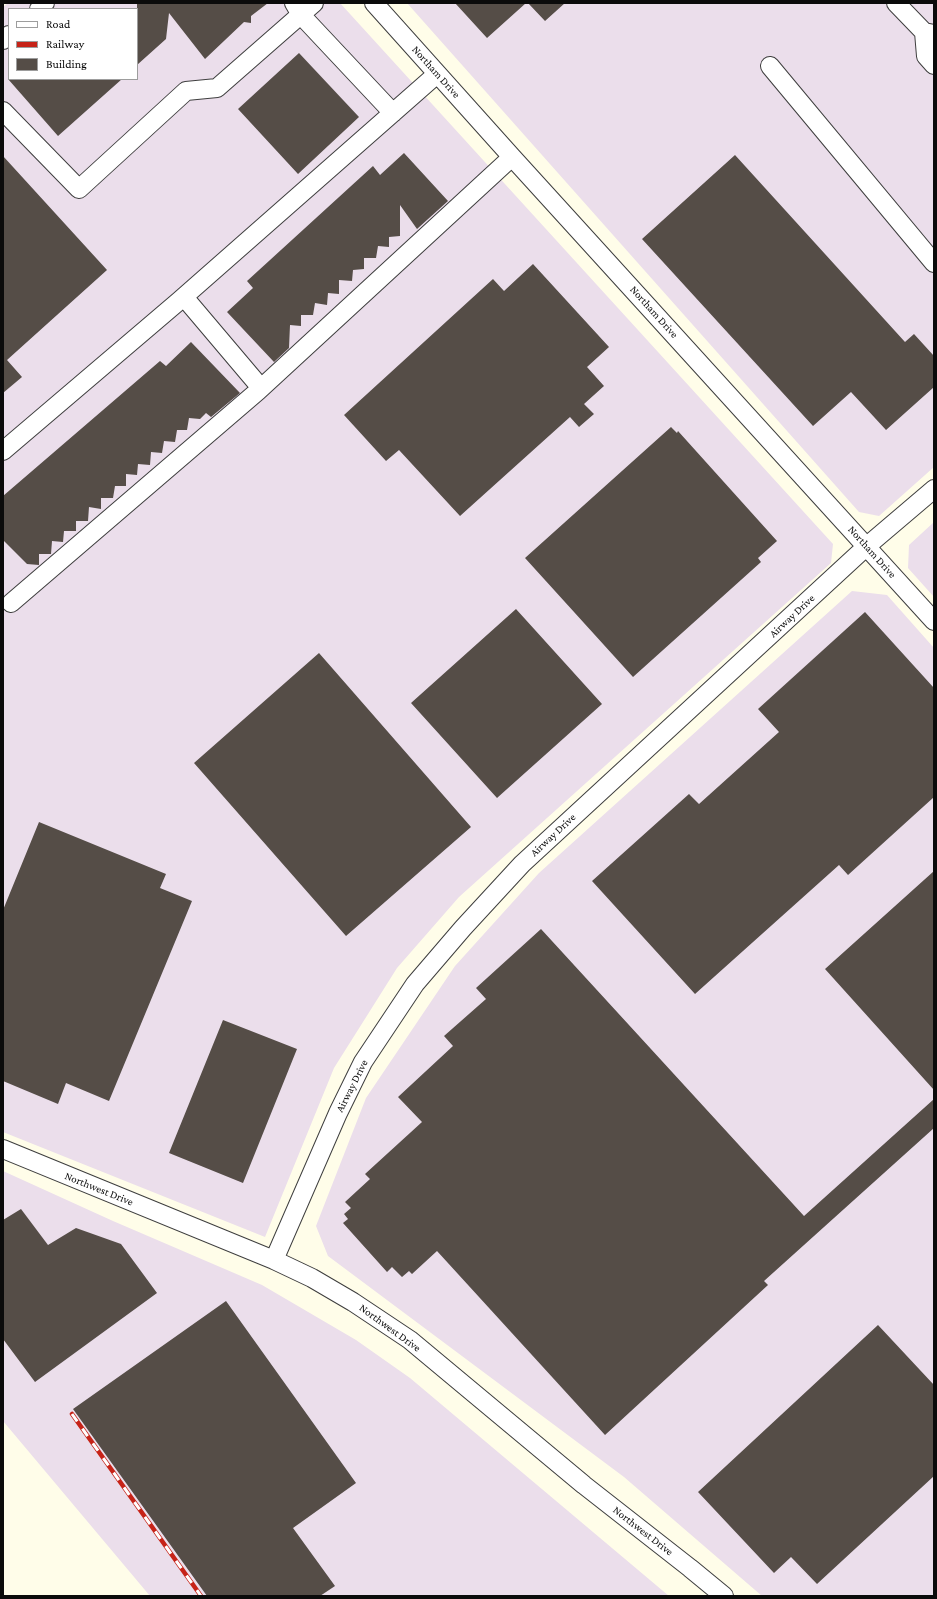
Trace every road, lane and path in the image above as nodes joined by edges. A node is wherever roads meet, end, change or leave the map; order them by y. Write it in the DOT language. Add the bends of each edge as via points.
graph roads {
  1 [pos="314,3"];
  2 [pos="374,3"];
  3 [pos="898,3"];
  4 [pos="297,9"];
  5 [pos="929,33"];
  6 [pos="934,65"];
  7 [pos="770,66"];
  8 [pos="438,74"];
  9 [pos="3,111"];
  10 [pos="393,113"];
  11 [pos="512,158"];
  12 [pos="933,265"];
  13 [pos="184,297"];
  14 [pos="261,388"];
  15 [pos="3,451"];
  16 [pos="934,489"];
  17 [pos="867,546"];
  18 [pos="6,602"];
  19 [pos="934,621"];
  20 [pos="3,1150"];
  21 [pos="274,1260"];
  22 [pos="724,1596"];
  1 -- 4 [label="street"];
  2 -- 8 [label="street, Northam Drive"];
  3 -- 5 [label="street"];
  4 -- 9 [label="street" via="217,88 186,91 79,189"];
  4 -- 10 [label="street"];
  5 -- 6 [label="street" via="926,56"];
  7 -- 12 [label="street"];
  8 -- 10 [label="street"];
  8 -- 11 [label="street, Northam Drive"];
  10 -- 13 [label="street"];
  11 -- 14 [label="street"];
  11 -- 17 [label="street, Northam Drive"];
  13 -- 14 [label="street"];
  13 -- 15 [label="street"];
  14 -- 18 [label="street"];
  16 -- 17 [label="street, Airway Drive"];
  17 -- 19 [label="street, Northam Drive"];
  17 -- 21 [label="street, Airway Drive" via="522,864 415,984 363,1062"];
  20 -- 21 [label="street, Northwest Drive"];
  21 -- 22 [label="street, Northwest Drive" via="353,1302 410,1340 584,1485"];
}
